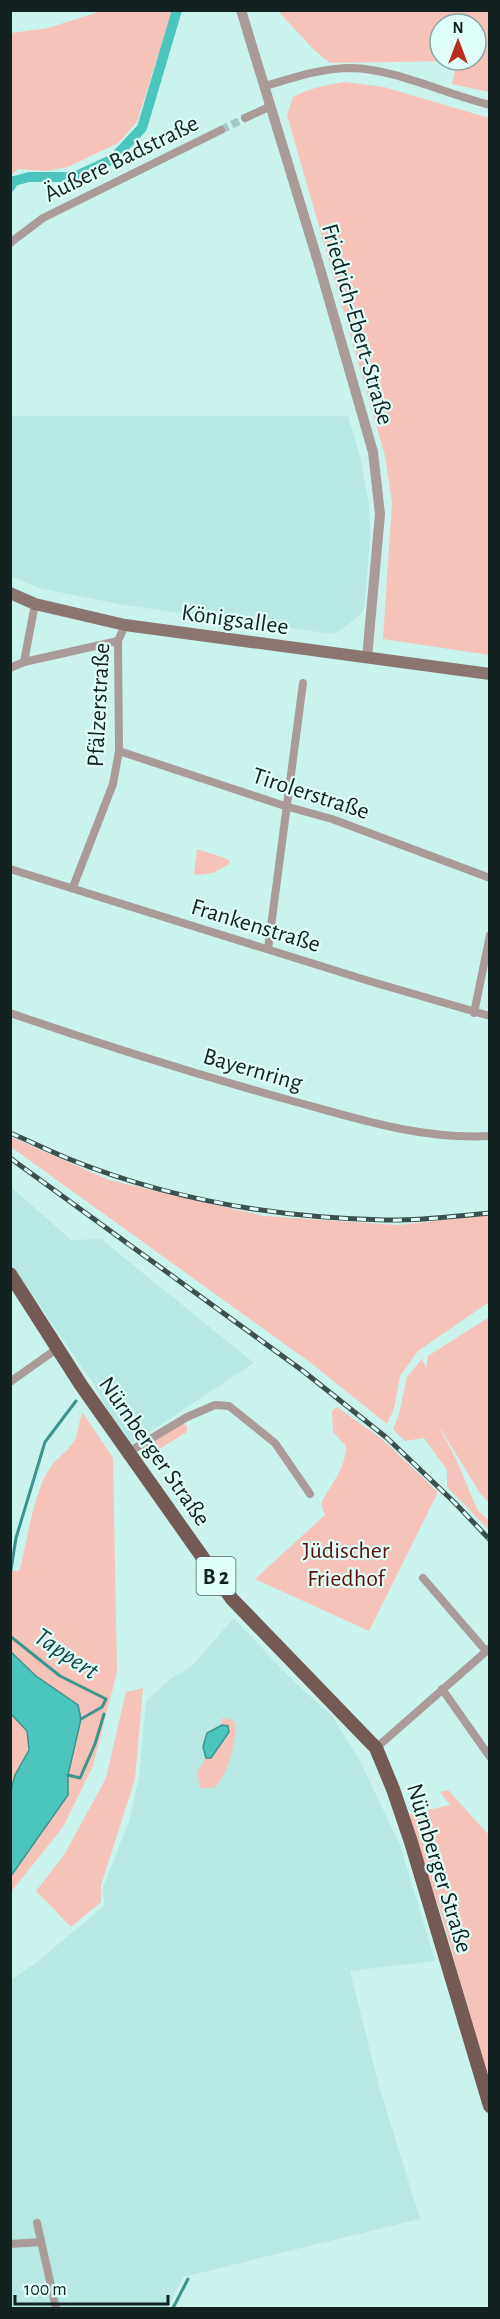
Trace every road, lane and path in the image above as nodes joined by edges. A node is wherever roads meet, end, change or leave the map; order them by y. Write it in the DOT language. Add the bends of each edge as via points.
graph roads {
  1 [pos="241,10"];
  2 [pos="265,86"];
  3 [pos="489,105"];
  4 [pos="272,106"];
  5 [pos="245,118"];
  6 [pos="221,130"];
  7 [pos="10,243"];
  8 [pos="10,593"];
  9 [pos="35,604"];
  10 [pos="125,625"];
  11 [pos="118,642"];
  12 [pos="367,658"];
  13 [pos="24,662"];
  14 [pos="10,668"];
  15 [pos="489,674"];
  16 [pos="303,683"];
  17 [pos="119,751"];
  18 [pos="285,806"];
  19 [pos="10,869"];
  20 [pos="489,878"];
  21 [pos="74,887"];
  22 [pos="489,934"];
  23 [pos="268,949"];
  24 [pos="10,1013"];
  25 [pos="474,1013"];
  26 [pos="489,1016"];
  27 [pos="489,1136"];
  28 [pos="10,1274"];
  29 [pos="58,1348"];
  30 [pos="10,1382"];
  31 [pos="126,1453"];
  32 [pos="310,1494"];
  33 [pos="423,1578"];
  34 [pos="488,1650"];
  35 [pos="442,1689"];
  36 [pos="375,1748"];
  37 [pos="489,1757"];
  38 [pos="489,2106"];
  39 [pos="37,2223"];
  40 [pos="41,2242"];
  41 [pos="10,2244"];
  42 [pos="56,2308"];
  1 -- 2 [label="street, Friedrich-Ebert-Straße"];
  2 -- 3 [label="street" via="328,69 352,68"];
  2 -- 4 [label="street, Friedrich-Ebert-Straße"];
  4 -- 5 [label="street"];
  4 -- 12 [label="street, Friedrich-Ebert-Straße" via="374,459 380,514"];
  6 -- 7 [label="street, Äußere Badstraße" via="44,218"];
  8 -- 9 [label="main road, Königsallee"];
  9 -- 10 [label="main road, Königsallee"];
  9 -- 13 [label="street"];
  10 -- 11 [label="street, Pfälzerstraße"];
  10 -- 12 [label="main road, Königsallee"];
  11 -- 13 [label="street"];
  11 -- 17 [label="street, Pfälzerstraße"];
  12 -- 15 [label="main road, Königsallee"];
  13 -- 14 [label="street"];
  16 -- 18 [label="street"];
  17 -- 18 [label="street, Tirolerstraße"];
  17 -- 21 [label="street, Pfälzerstraße" via="113,784"];
  18 -- 20 [label="street, Tirolerstraße" via="392,840"];
  18 -- 23 [label="street"];
  19 -- 21 [label="street, Frankenstraße"];
  21 -- 23 [label="street, Frankenstraße"];
  22 -- 25 [label="street"];
  23 -- 25 [label="street, Frankenstraße"];
  24 -- 27 [label="street, Bayernring" via="96,1043 381,1126 465,1138"];
  25 -- 26 [label="street, Frankenstraße"];
  28 -- 29 [label="main road, Nürnberger Straße / B 2"];
  29 -- 30 [label="street"];
  29 -- 31 [label="main road, Nürnberger Straße / B 2"];
  31 -- 32 [label="street" via="187,1417 220,1404 229,1406 275,1443"];
  31 -- 36 [label="main road, Nürnberger Straße / B 2" via="232,1599"];
  33 -- 34 [label="street"];
  34 -- 35 [label="street"];
  35 -- 36 [label="street"];
  35 -- 37 [label="street"];
  36 -- 38 [label="main road, Nürnberger Straße / B 2" via="411,1842"];
  39 -- 40 [label="street"];
  40 -- 41 [label="street"];
  40 -- 42 [label="street"];
}
